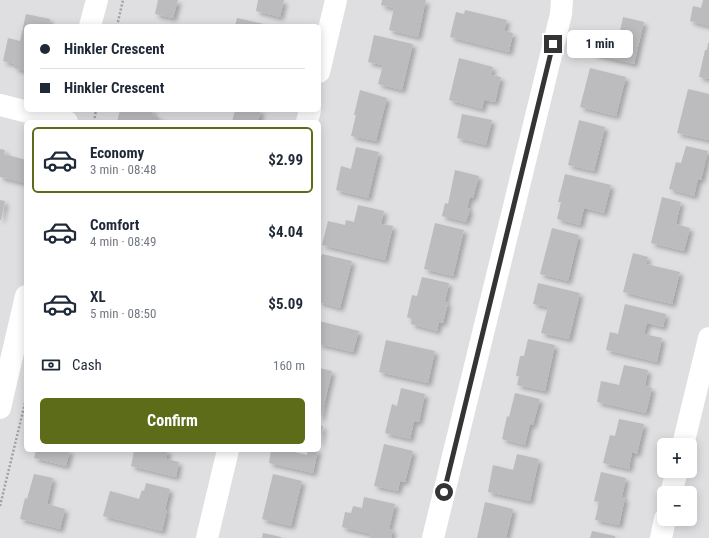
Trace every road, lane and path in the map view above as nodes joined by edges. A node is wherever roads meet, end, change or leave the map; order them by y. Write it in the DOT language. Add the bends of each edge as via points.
graph roads {
  1 [pos="97,0"];
  2 [pos="123,0"];
  3 [pos="336,0"];
  4 [pos="562,0"];
  5 [pos="91,24"];
  6 [pos="117,24"];
  7 [pos="321,64"];
  8 [pos="0,105"];
  9 [pos="24,111"];
  10 [pos="28,112"];
  11 [pos="59,120"];
  12 [pos="24,305"];
  13 [pos="709,338"];
  14 [pos="24,407"];
  15 [pos="0,408"];
  16 [pos="685,438"];
  17 [pos="228,452"];
  18 [pos="0,506"];
  19 [pos="664,526"];
  20 [pos="207,538"];
  21 [pos="433,538"];
  22 [pos="661,538"];
  1 -- 5 [label="street"];
  2 -- 6 [label="path"];
  3 -- 7 [label="street"];
  4 -- 21 [label="street" via="561,14"];
  8 -- 9 [label="street"];
  10 -- 11 [label="street"];
  12 -- 15 [label="street"];
  13 -- 16 [label="street"];
  14 -- 18 [label="path"];
  17 -- 20 [label="street"];
  19 -- 22 [label="street"];
}
